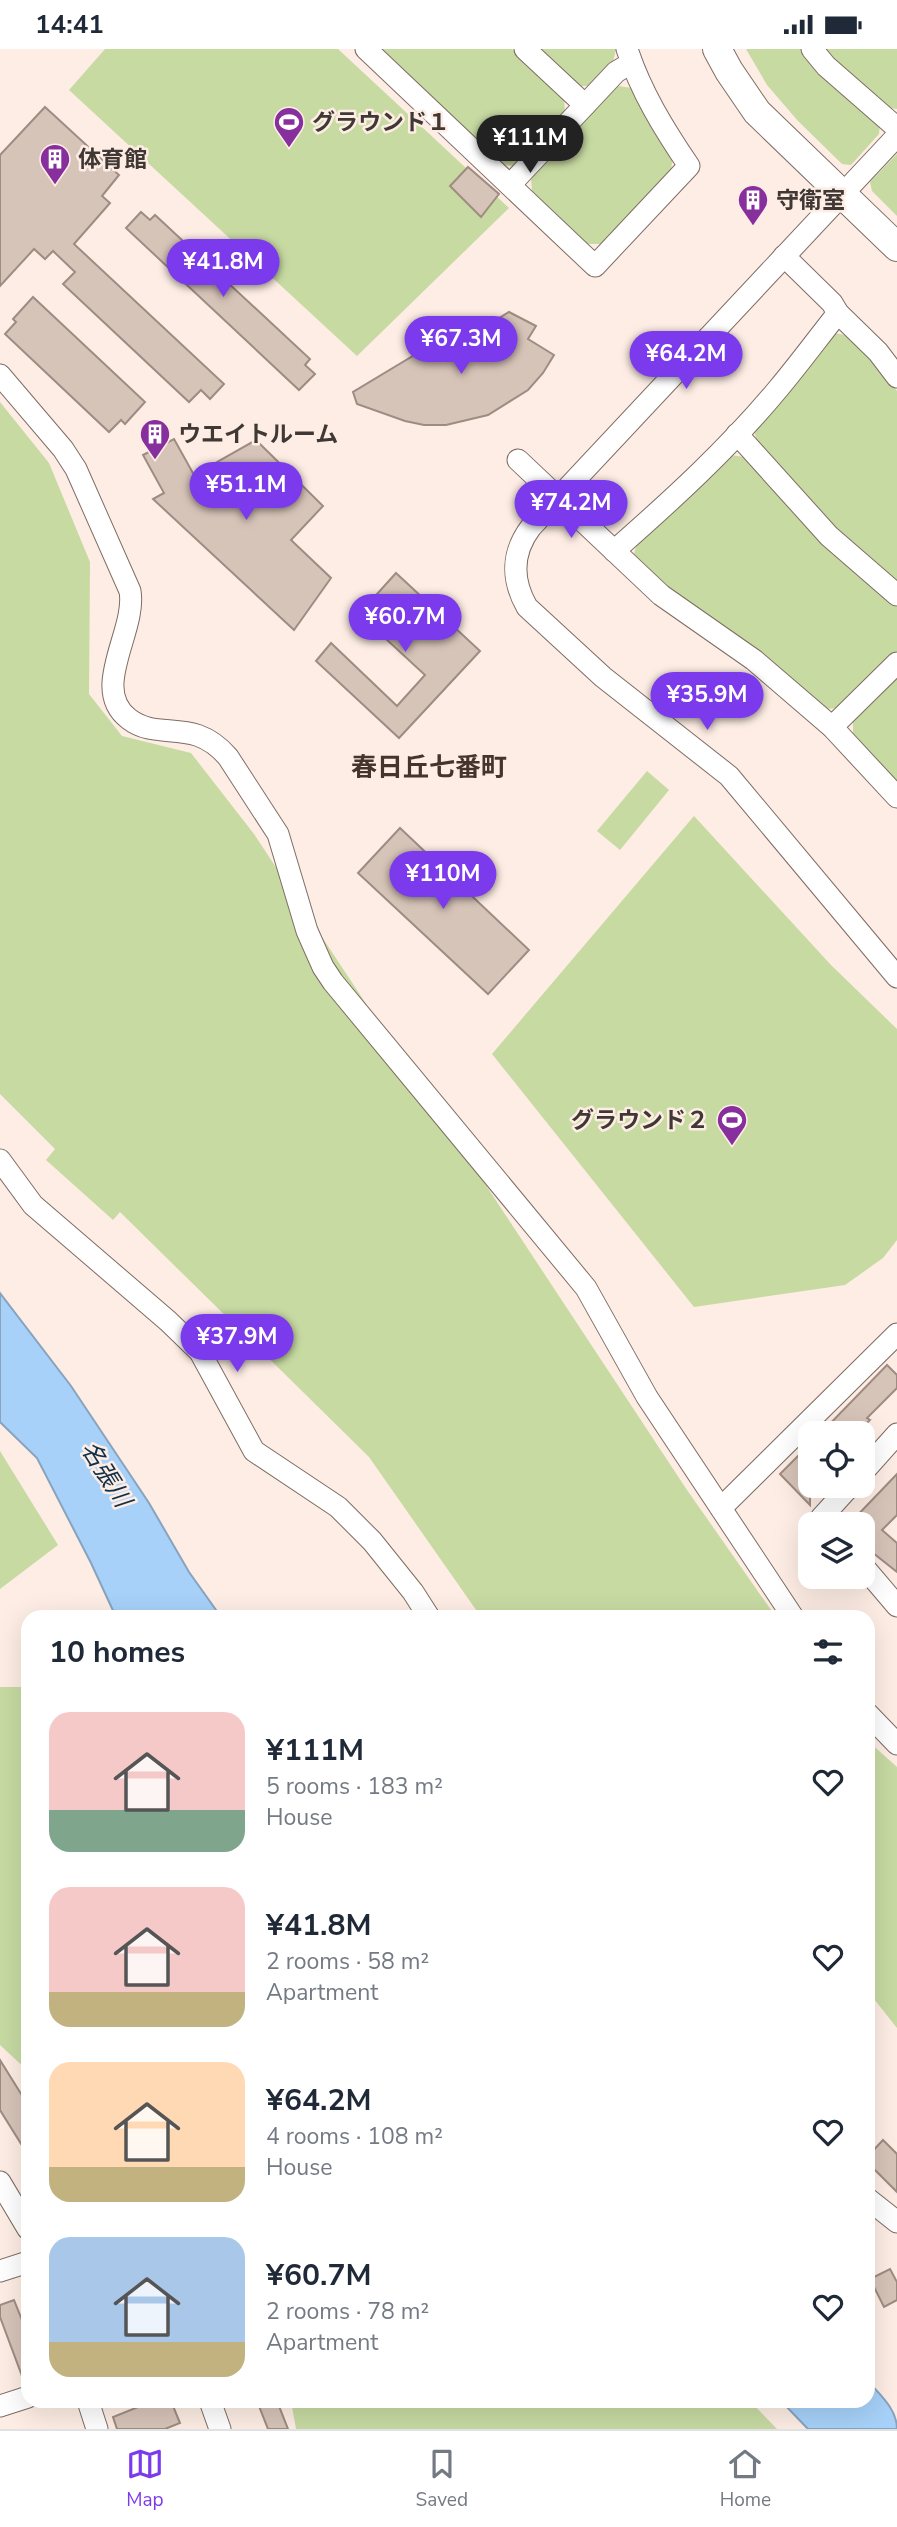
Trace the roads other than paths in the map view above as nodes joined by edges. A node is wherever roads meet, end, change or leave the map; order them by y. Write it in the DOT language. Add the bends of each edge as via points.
graph roads {
  1 [pos="366,49"];
  2 [pos="525,49"];
  3 [pos="717,49"];
  4 [pos="812,49"];
  5 [pos="629,56"];
  6 [pos="585,105"];
  7 [pos="897,128"];
  8 [pos="897,136"];
  9 [pos="510,185"];
  10 [pos="841,194"];
  11 [pos="897,247"];
  12 [pos="784,256"];
  13 [pos="838,313"];
  14 [pos="0,375"];
  15 [pos="897,377"];
  16 [pos="737,434"];
  17 [pos="518,460"];
  18 [pos="557,498"];
  19 [pos="614,551"];
  20 [pos="897,595"];
  21 [pos="897,663"];
  22 [pos="832,727"];
  23 [pos="897,797"];
  24 [pos="897,977"];
  25 [pos="0,1160"];
  26 [pos="894,1342"];
  27 [pos="897,1434"];
  28 [pos="875,1459"];
  29 [pos="839,1498"];
  30 [pos="721,1508"];
  31 [pos="826,1512"];
  32 [pos="875,1580"];
  33 [pos="897,1606"];
  34 [pos="425,1610"];
  35 [pos="788,1610"];
  36 [pos="875,1721"];
  37 [pos="897,1744"];
  38 [pos="0,2182"];
  39 [pos="875,2205"];
  40 [pos="21,2217"];
  41 [pos="897,2222"];
  42 [pos="21,2264"];
  43 [pos="0,2271"];
  44 [pos="21,2399"];
  45 [pos="0,2406"];
  46 [pos="90,2408"];
  47 [pos="212,2408"];
  48 [pos="97,2429"];
  49 [pos="219,2429"];
  1 -- 9 [label="street"];
  2 -- 6 [label="street"];
  3 -- 10 [label="street" via="757,113"];
  4 -- 7 [label="street"];
  5 -- 6 [label="street"];
  5 -- 9 [label="street" via="652,109 689,166 595,266"];
  6 -- 9 [label="street"];
  8 -- 10 [label="street"];
  10 -- 11 [label="street"];
  10 -- 12 [label="street"];
  12 -- 13 [label="street"];
  12 -- 18 [label="street"];
  13 -- 15 [label="street"];
  13 -- 16 [label="street"];
  14 -- 30 [label="street" via="76,469 130,591 131,612 112,683 118,706 138,725 194,733 218,745 228,757 278,834 307,931 333,982 586,1289 647,1397"];
  16 -- 19 [label="street"];
  16 -- 20 [label="street" via="829,536"];
  17 -- 18 [label="street"];
  18 -- 19 [label="street"];
  18 -- 24 [label="street" via="530,527 517,550 516,581 527,607 603,677 729,776"];
  19 -- 22 [label="street" via="661,595 754,660"];
  21 -- 22 [label="street"];
  22 -- 23 [label="street"];
  25 -- 34 [label="street" via="33,1205 200,1352 254,1451 338,1507 372,1541"];
  26 -- 30 [label="street"];
  27 -- 28 [label="street"];
  29 -- 31 [label="street"];
  30 -- 35 [label="street"];
  32 -- 33 [label="street"];
  36 -- 37 [label="street"];
  38 -- 40 [label="street"];
  39 -- 41 [label="street"];
  42 -- 43 [label="street"];
  44 -- 45 [label="street"];
  46 -- 48 [label="street"];
  47 -- 49 [label="street"];
}
